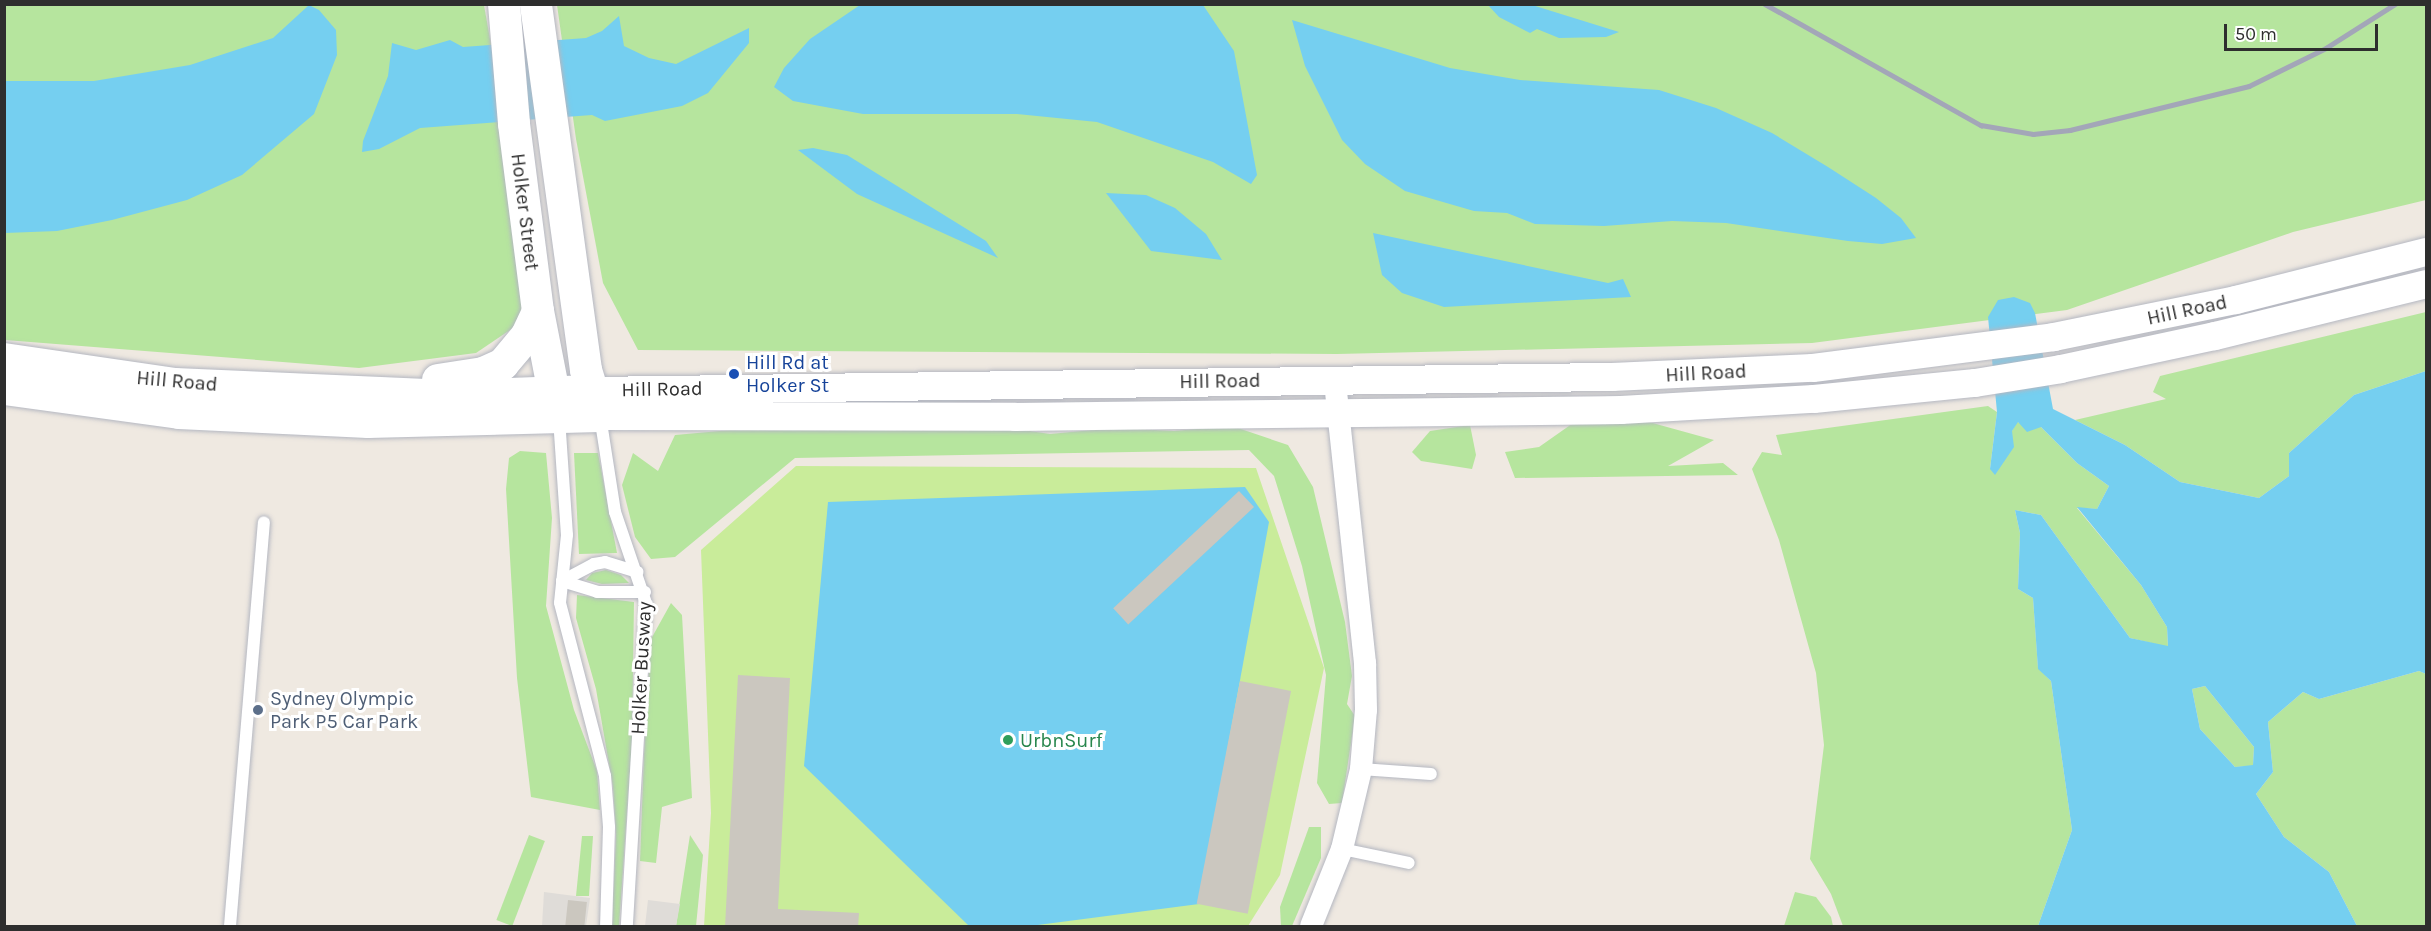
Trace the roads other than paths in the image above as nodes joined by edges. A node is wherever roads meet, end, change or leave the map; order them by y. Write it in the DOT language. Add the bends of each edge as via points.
graph roads {
  1 [pos="504,4"];
  2 [pos="536,4"];
  3 [pos="2427,252"];
  4 [pos="2427,284"];
  5 [pos="538,310"];
  6 [pos="4,359"];
  7 [pos="1335,380"];
  8 [pos="4,389"];
  9 [pos="354,390"];
  10 [pos="596,404"];
  11 [pos="557,406"];
  12 [pos="1336,410"];
  13 [pos="264,522"];
  14 [pos="638,572"];
  15 [pos="562,581"];
  16 [pos="645,592"];
  17 [pos="1361,769"];
  18 [pos="1431,774"];
  19 [pos="1342,849"];
  20 [pos="1409,864"];
  21 [pos="230,927"];
  22 [pos="606,927"];
  23 [pos="627,927"];
  24 [pos="1311,927"];
  1 -- 5 [label="main road, Holker Street" via="514,124"];
  2 -- 10 [label="main road, Holker Street" via="586,370"];
  3 -- 7 [label="street, Hill Road" via="2236,300 1970,351 1813,368 1612,377"];
  4 -- 12 [label="street, Hill Road" via="2215,336 2061,369 1975,382 1814,399 1621,410"];
  5 -- 9 [label="main road" via="520,346 494,370 454,379"];
  5 -- 11 [label="main road, Holker Street"];
  6 -- 9 [label="main road, Hill Road" via="176,384"];
  7 -- 10 [label="street, Hill Road"];
  7 -- 12 [label="street"];
  8 -- 11 [label="main road, Hill Road" via="191,413 368,422"];
  9 -- 11 [label="main road, Hill Road"];
  10 -- 11 [label="main road, Hill Road"];
  10 -- 12 [label="street, Hill Road" via="1015,417"];
  10 -- 14 [label="lane, Holker Busway" via="615,512"];
  11 -- 15 [label="lane" via="567,535"];
  12 -- 17 [label="street" via="1365,663"];
  13 -- 21 [label="lane"];
  14 -- 15 [label="lane" via="605,562"];
  14 -- 16 [label="lane, Holker Busway"];
  15 -- 16 [label="lane" via="597,591"];
  15 -- 22 [label="lane" via="561,609 604,776 609,827"];
  16 -- 23 [label="lane, Holker Busway"];
  17 -- 18 [label="lane"];
  17 -- 19 [label="street"];
  19 -- 20 [label="lane"];
  19 -- 24 [label="street"];
}
